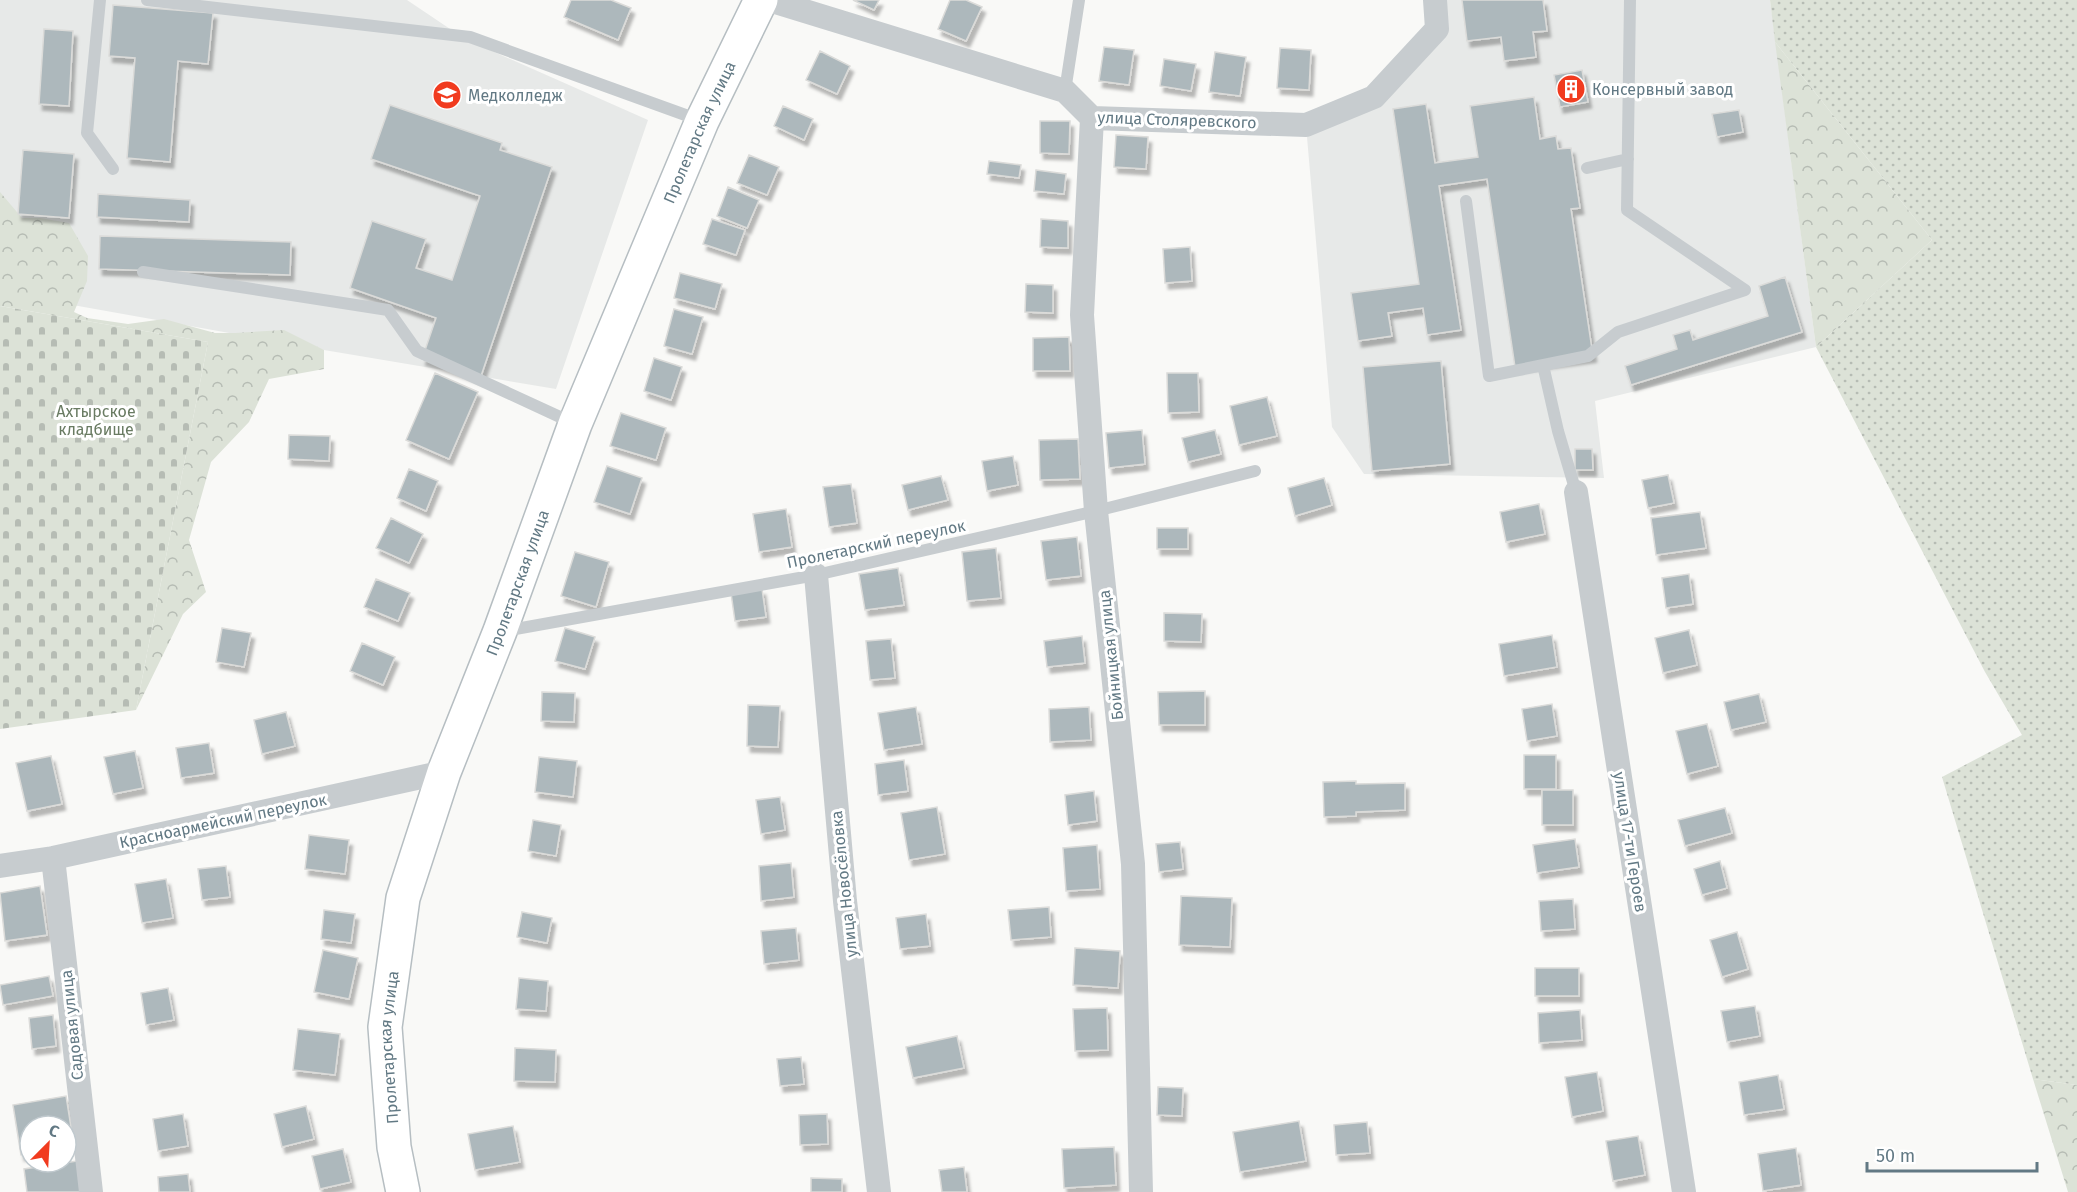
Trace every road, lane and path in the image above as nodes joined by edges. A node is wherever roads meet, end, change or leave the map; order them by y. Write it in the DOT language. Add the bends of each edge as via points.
graph roads {
  1 [pos="100,0"];
  2 [pos="147,0"];
  3 [pos="761,0"];
  4 [pos="769,0"];
  5 [pos="1080,0"];
  6 [pos="1434,0"];
  7 [pos="1630,0"];
  8 [pos="1065,91"];
  9 [pos="1092,118"];
  10 [pos="702,121"];
  11 [pos="1628,159"];
  12 [pos="1587,168"];
  13 [pos="113,169"];
  14 [pos="1467,201"];
  15 [pos="143,272"];
  16 [pos="1543,365"];
  17 [pos="575,424"];
  18 [pos="1255,471"];
  19 [pos="1576,492"];
  20 [pos="1096,511"];
  21 [pos="816,575"];
  22 [pos="500,631"];
  23 [pos="444,772"];
  24 [pos="53,858"];
  25 [pos="0,866"];
  26 [pos="91,1192"];
  27 [pos="403,1192"];
  28 [pos="879,1192"];
  29 [pos="1141,1192"];
  30 [pos="1684,1192"];
  1 -- 13 [label="lane" via="87,133"];
  2 -- 10 [label="lane" via="470,37"];
  3 -- 10 [label="main road, Пролетарская улица"];
  4 -- 8 [label="street, улица Столяревского"];
  5 -- 8 [label="lane"];
  6 -- 9 [label="street, улица Столяревского" via="1437,29 1374,97 1306,125"];
  7 -- 11 [label="lane"];
  8 -- 9 [label="street, улица Столяревского"];
  9 -- 20 [label="street, Бойницкая улица" via="1082,315"];
  10 -- 17 [label="main road, Пролетарская улица"];
  11 -- 12 [label="lane"];
  11 -- 16 [label="lane" via="1627,210 1745,290 1618,332 1588,356"];
  14 -- 16 [label="lane" via="1489,376"];
  15 -- 17 [label="lane" via="388,310 417,351"];
  16 -- 19 [label="lane"];
  17 -- 22 [label="main road, Пролетарская улица"];
  18 -- 20 [label="lane, Пролетарский переулок"];
  19 -- 30 [label="street, улица 17-ти Героев"];
  20 -- 21 [label="lane, Пролетарский переулок"];
  20 -- 29 [label="street, Бойницкая улица" via="1133,864"];
  21 -- 22 [label="lane, Пролетарский переулок"];
  21 -- 28 [label="street, улица Новосёловка" via="845,901"];
  22 -- 23 [label="main road, Пролетарская улица"];
  23 -- 24 [label="street, Красноармейский переулок"];
  23 -- 27 [label="main road, Пролетарская улица" via="403,898 385,1027 394,1147"];
  24 -- 25 [label="street, Красноармейский переулок"];
  24 -- 26 [label="street, Садовая улица"];
}
